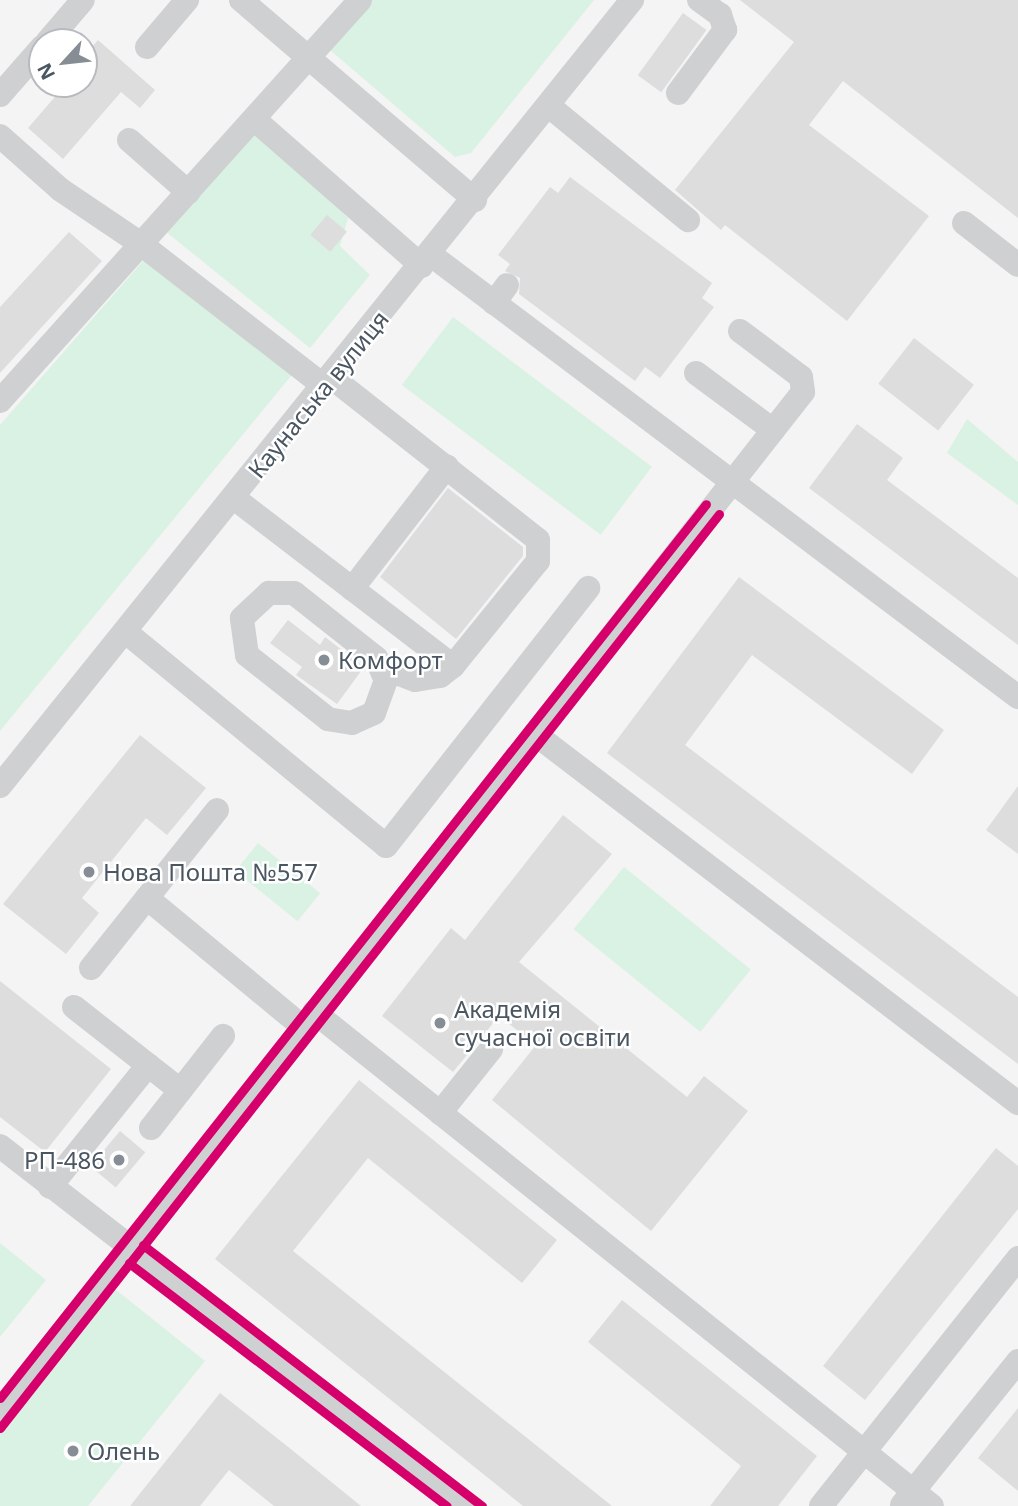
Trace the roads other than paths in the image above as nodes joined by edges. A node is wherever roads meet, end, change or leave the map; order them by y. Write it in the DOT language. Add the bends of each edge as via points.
graph roads {
  1 [pos="83,0"];
  2 [pos="187,0"];
  3 [pos="241,0"];
  4 [pos="360,0"];
  5 [pos="632,0"];
  6 [pos="699,0"];
  7 [pos="59,28"];
  8 [pos="147,47"];
  9 [pos="310,55"];
  10 [pos="28,63"];
  11 [pos="678,93"];
  12 [pos="0,95"];
  13 [pos="549,106"];
  14 [pos="254,119"];
  15 [pos="129,140"];
  16 [pos="4,149"];
  17 [pos="188,192"];
  18 [pos="475,200"];
  19 [pos="688,220"];
  20 [pos="964,223"];
  21 [pos="141,244"];
  22 [pos="426,260"];
  23 [pos="1018,265"];
  24 [pos="740,331"];
  25 [pos="696,373"];
  26 [pos="327,382"];
  27 [pos="0,401"];
  28 [pos="773,430"];
  29 [pos="447,466"];
  30 [pos="736,479"];
  31 [pos="234,498"];
  32 [pos="588,588"];
  33 [pos="352,589"];
  34 [pos="127,633"];
  35 [pos="453,666"];
  36 [pos="383,668"];
  37 [pos="1018,697"];
  38 [pos="535,734"];
  39 [pos="0,786"];
  40 [pos="217,810"];
  41 [pos="146,898"];
  42 [pos="92,968"];
  43 [pos="74,1007"];
  44 [pos="308,1019"];
  45 [pos="223,1036"];
  46 [pos="491,1049"];
  47 [pos="148,1065"];
  48 [pos="180,1090"];
  49 [pos="1018,1103"];
  50 [pos="440,1113"];
  51 [pos="151,1128"];
  52 [pos="0,1146"];
  53 [pos="50,1187"];
  54 [pos="127,1250"];
  55 [pos="1018,1258"];
  56 [pos="1018,1362"];
  57 [pos="0,1414"];
  58 [pos="863,1454"];
  59 [pos="915,1502"];
  60 [pos="464,1506"];
  61 [pos="821,1506"];
  1 -- 7 [label="street"];
  2 -- 8 [label="street"];
  3 -- 9 [label="street"];
  4 -- 9 [label="street"];
  5 -- 13 [label="street, Каунаська вулиця"];
  6 -- 11 [label="street" via="720,15 724,30"];
  9 -- 14 [label="street"];
  9 -- 18 [label="street"];
  10 -- 12 [label="street"];
  13 -- 18 [label="street, Каунаська вулиця"];
  13 -- 19 [label="street"];
  14 -- 17 [label="street"];
  14 -- 22 [label="street"];
  15 -- 17 [label="street"];
  16 -- 21 [label="street"];
  17 -- 21 [label="street"];
  18 -- 22 [label="street, Каунаська вулиця"];
  20 -- 23 [label="street"];
  21 -- 26 [label="street"];
  21 -- 27 [label="street"];
  22 -- 26 [label="street, Каунаська вулиця"];
  22 -- 30 [label="street" via="500,294"];
  24 -- 28 [label="street" via="805,382"];
  25 -- 28 [label="street"];
  26 -- 29 [label="street"];
  26 -- 31 [label="street, Каунаська вулиця"];
  28 -- 30 [label="street"];
  29 -- 33 [label="street"];
  29 -- 35 [label="street" via="530,531 541,551 533,568"];
  30 -- 37 [label="street"];
  30 -- 38 [label="street"];
  31 -- 33 [label="street"];
  31 -- 34 [label="street, Каунаська вулиця"];
  32 -- 34 [label="street" via="386,846"];
  33 -- 35 [label="street"];
  34 -- 39 [label="street, Каунаська вулиця"];
  35 -- 36 [label="street" via="440,676 415,680"];
  36 -- 36 [label="street" via="386,692 374,713 340,723 247,654 242,618 257,598 294,593"];
  38 -- 44 [label="street"];
  38 -- 49 [label="street"];
  40 -- 41 [label="street"];
  41 -- 42 [label="street"];
  41 -- 44 [label="street"];
  43 -- 47 [label="street"];
  44 -- 50 [label="street"];
  44 -- 54 [label="street"];
  45 -- 48 [label="street"];
  46 -- 50 [label="street"];
  47 -- 48 [label="street"];
  47 -- 53 [label="street"];
  48 -- 51 [label="street"];
  50 -- 58 [label="street"];
  52 -- 53 [label="street"];
  53 -- 54 [label="street"];
  54 -- 57 [label="street"];
  54 -- 60 [label="street"];
  55 -- 58 [label="street"];
  56 -- 59 [label="street"];
  58 -- 59 [label="street"];
  58 -- 61 [label="street"];
}
